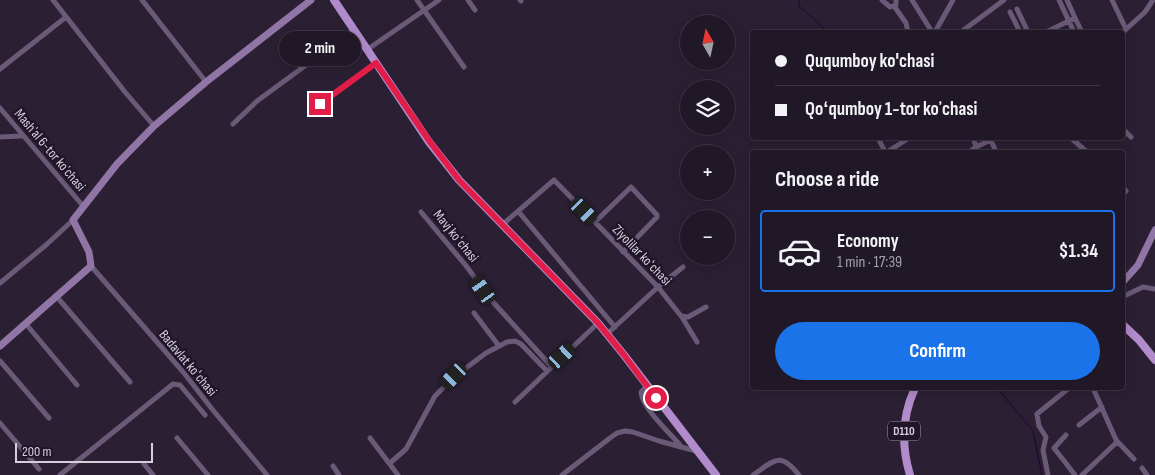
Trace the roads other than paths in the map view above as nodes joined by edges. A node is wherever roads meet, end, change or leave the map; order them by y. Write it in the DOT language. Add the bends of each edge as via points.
graph roads {
  1 [pos="53,0"];
  2 [pos="142,0"];
  3 [pos="310,0"];
  4 [pos="334,0"];
  5 [pos="417,0"];
  6 [pos="439,0"];
  7 [pos="468,0"];
  8 [pos="882,0"];
  9 [pos="896,0"];
  10 [pos="912,0"];
  11 [pos="953,0"];
  12 [pos="1004,0"];
  13 [pos="1059,0"];
  14 [pos="1067,0"];
  15 [pos="1112,0"];
  16 [pos="1153,0"];
  17 [pos="894,6"];
  18 [pos="1016,9"];
  19 [pos="424,10"];
  20 [pos="475,10"];
  21 [pos="1010,12"];
  22 [pos="66,17"];
  23 [pos="1075,18"];
  24 [pos="1069,21"];
  25 [pos="354,30"];
  26 [pos="908,30"];
  27 [pos="933,30"];
  28 [pos="935,30"];
  29 [pos="964,30"];
  30 [pos="1019,30"];
  31 [pos="1027,30"];
  32 [pos="1050,30"];
  33 [pos="1073,30"];
  34 [pos="1081,30"];
  35 [pos="1124,30"];
  36 [pos="1125,30"];
  37 [pos="368,49"];
  38 [pos="376,63"];
  39 [pos="464,67"];
  40 [pos="0,69"];
  41 [pos="206,82"];
  42 [pos="320,104"];
  43 [pos="0,108"];
  44 [pos="232,124"];
  45 [pos="154,126"];
  46 [pos="1125,131"];
  47 [pos="22,136"];
  48 [pos="0,137"];
  49 [pos="1131,137"];
  50 [pos="907,140"];
  51 [pos="990,140"];
  52 [pos="1073,140"];
  53 [pos="889,150"];
  54 [pos="977,150"];
  55 [pos="1085,150"];
  56 [pos="83,206"];
  57 [pos="518,211"];
  58 [pos="421,212"];
  59 [pos="73,220"];
  60 [pos="595,222"];
  61 [pos="502,225"];
  62 [pos="1155,230"];
  63 [pos="623,252"];
  64 [pos="91,266"];
  65 [pos="683,267"];
  66 [pos="1125,280"];
  67 [pos="0,283"];
  68 [pos="658,287"];
  69 [pos="1155,289"];
  70 [pos="1125,296"];
  71 [pos="57,297"];
  72 [pos="706,307"];
  73 [pos="474,312"];
  74 [pos="682,316"];
  75 [pos="598,323"];
  76 [pos="26,324"];
  77 [pos="615,326"];
  78 [pos="1125,327"];
  79 [pos="607,334"];
  80 [pos="697,342"];
  81 [pos="0,346"];
  82 [pos="499,346"];
  83 [pos="1155,360"];
  84 [pos="0,361"];
  85 [pos="549,369"];
  86 [pos="130,382"];
  87 [pos="77,385"];
  88 [pos="647,386"];
  89 [pos="914,390"];
  90 [pos="1067,390"];
  91 [pos="1094,390"];
  92 [pos="515,402"];
  93 [pos="1102,407"];
  94 [pos="205,415"];
  95 [pos="49,418"];
  96 [pos="0,423"];
  97 [pos="1078,425"];
  98 [pos="1066,435"];
  99 [pos="177,438"];
  100 [pos="370,438"];
  101 [pos="1117,440"];
  102 [pos="681,446"];
  103 [pos="696,451"];
  104 [pos="1134,458"];
  105 [pos="144,464"];
  106 [pos="390,464"];
  107 [pos="333,466"];
  108 [pos="1142,468"];
  109 [pos="39,469"];
  110 [pos="60,475"];
  111 [pos="153,475"];
  112 [pos="208,475"];
  113 [pos="267,475"];
  114 [pos="340,475"];
  115 [pos="398,475"];
  116 [pos="562,475"];
  117 [pos="716,475"];
  118 [pos="754,475"];
  119 [pos="799,475"];
  120 [pos="910,475"];
  121 [pos="1048,475"];
  122 [pos="1075,475"];
  123 [pos="1082,475"];
  124 [pos="1147,475"];
  1 -- 22 [label="street"];
  2 -- 41 [label="street"];
  3 -- 41 [label="street"];
  4 -- 25 [label="main road"];
  5 -- 19 [label="street"];
  6 -- 19 [label="street"];
  7 -- 20 [label="street"];
  8 -- 17 [label="street" via="888,7"];
  9 -- 17 [label="street"];
  10 -- 27 [label="street"];
  11 -- 28 [label="street"];
  12 -- 29 [label="street"];
  13 -- 24 [label="street"];
  14 -- 23 [label="street"];
  15 -- 35 [label="street"];
  16 -- 36 [label="street"];
  17 -- 26 [label="street"];
  18 -- 31 [label="street"];
  19 -- 37 [label="street"];
  19 -- 39 [label="street"];
  21 -- 30 [label="street"];
  22 -- 40 [label="street"];
  22 -- 45 [label="street"];
  23 -- 24 [label="street"];
  23 -- 34 [label="street"];
  24 -- 32 [label="street"];
  24 -- 33 [label="street"];
  25 -- 37 [label="main road"];
  25 -- 44 [label="street"];
  37 -- 38 [label="main road"];
  38 -- 42 [label="street"];
  38 -- 61 [label="main road" via="441,157"];
  41 -- 45 [label="street"];
  43 -- 47 [label="street, Mashʼal 6-tor koʼchasi"];
  45 -- 56 [label="street"];
  46 -- 49 [label="street"];
  47 -- 48 [label="street"];
  47 -- 56 [label="street, Mashʼal 6-tor koʼchasi"];
  50 -- 53 [label="street"];
  51 -- 54 [label="street"];
  52 -- 55 [label="street"];
  56 -- 59 [label="street"];
  57 -- 60 [label="street, Ziyolilar koʻchasi" via="554,180"];
  57 -- 61 [label="street"];
  57 -- 77 [label="street"];
  58 -- 85 [label="street, Mavj koʻchasi"];
  59 -- 64 [label="street" via="89,252"];
  59 -- 67 [label="street"];
  60 -- 63 [label="street, Ziyolilar koʻchasi"];
  60 -- 63 [label="street" via="631,187 658,215"];
  61 -- 75 [label="main road"];
  62 -- 66 [label="street" via="1138,265"];
  63 -- 68 [label="street, Ziyolilar koʻchasi"];
  64 -- 71 [label="street"];
  64 -- 113 [label="street, Badavlat koʻchasi"];
  65 -- 68 [label="street"];
  68 -- 74 [label="street, Ziyolilar koʻchasi"];
  68 -- 77 [label="street"];
  69 -- 70 [label="street" via="1143,287"];
  71 -- 76 [label="street"];
  71 -- 86 [label="street"];
  72 -- 74 [label="street" via="688,317"];
  73 -- 82 [label="street"];
  74 -- 80 [label="street, Ziyolilar koʻchasi"];
  75 -- 79 [label="main road"];
  75 -- 85 [label="street"];
  76 -- 81 [label="street"];
  76 -- 87 [label="street"];
  77 -- 79 [label="street"];
  78 -- 83 [label="main road"];
  79 -- 88 [label="main road"];
  82 -- 85 [label="street" via="518,342"];
  82 -- 106 [label="street" via="454,376 435,396 406,449"];
  84 -- 95 [label="street"];
  85 -- 92 [label="street"];
  88 -- 102 [label="street" via="641,392 648,412"];
  88 -- 103 [label="main road"];
  89 -- 120 [label="main road, D110" via="904,428"];
  90 -- 121 [label="street" via="1037,414 1039,426 1046,437 1043,450"];
  91 -- 93 [label="street"];
  93 -- 97 [label="street"];
  93 -- 101 [label="street"];
  94 -- 110 [label="street" via="180,384 173,384"];
  96 -- 109 [label="street"];
  98 -- 122 [label="street" via="1054,448"];
  99 -- 112 [label="street"];
  100 -- 106 [label="street"];
  101 -- 104 [label="street"];
  101 -- 123 [label="street"];
  102 -- 103 [label="street"];
  102 -- 116 [label="street" via="625,431 610,438"];
  103 -- 117 [label="main road"];
  105 -- 111 [label="street"];
  106 -- 115 [label="street"];
  107 -- 114 [label="street"];
  108 -- 124 [label="street"];
  118 -- 119 [label="street" via="775,460 790,464"];
}
